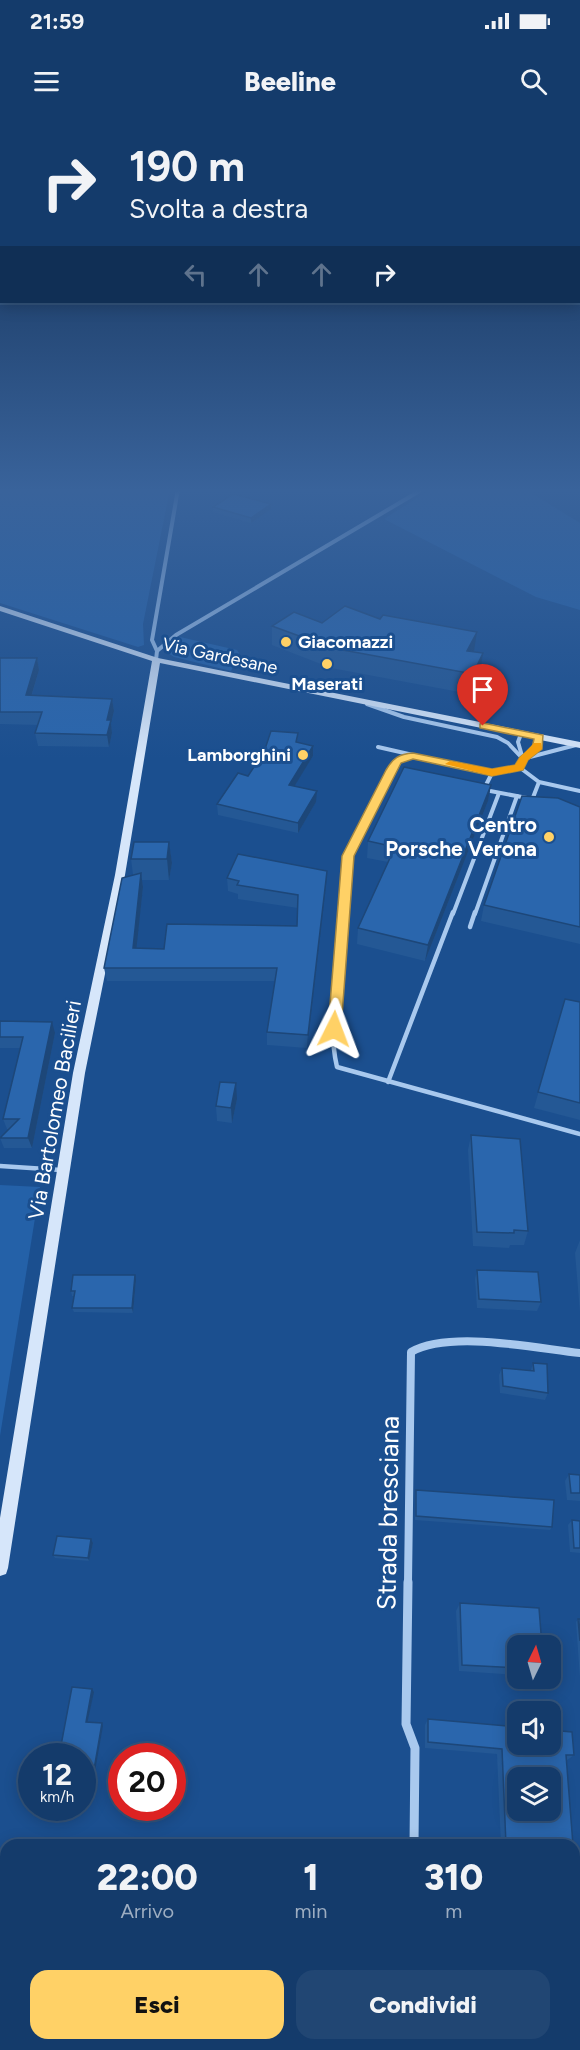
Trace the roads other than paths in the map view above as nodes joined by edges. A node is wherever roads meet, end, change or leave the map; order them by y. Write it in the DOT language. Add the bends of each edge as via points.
graph roads {
  1 [pos="162,579"];
  2 [pos="271,579"];
  3 [pos="0,608"];
  4 [pos="157,655"];
  5 [pos="356,700"];
  6 [pos="522,734"];
  7 [pos="539,737"];
  8 [pos="579,745"];
  9 [pos="378,747"];
  10 [pos="413,756"];
  11 [pos="523,759"];
  12 [pos="519,767"];
  13 [pos="391,770"];
  14 [pos="492,772"];
  15 [pos="403,773"];
  16 [pos="539,782"];
  17 [pos="473,787"];
  18 [pos="484,790"];
  19 [pos="580,790"];
  20 [pos="500,793"];
  21 [pos="517,796"];
  22 [pos="532,800"];
  23 [pos="542,801"];
  24 [pos="470,927"];
  25 [pos="388,1082"];
  26 [pos="580,1134"];
  27 [pos="0,1166"];
  28 [pos="64,1170"];
  29 [pos="580,1353"];
  30 [pos="0,1568"];
  31 [pos="414,1839"];
  1 -- 4 [label="street" via="152,640"];
  2 -- 4 [label="street" via="176,635"];
  3 -- 4 [label="street, Via Gardesane"];
  4 -- 5 [label="street, Via Gardesane"];
  4 -- 28 [label="street, Via Bartolomeo Bacilieri"];
  5 -- 6 [label="street, Via Gardesane"];
  5 -- 11 [label="lane" via="404,717 497,737"];
  6 -- 7 [label="street, Via Gardesane"];
  6 -- 11 [label="lane" via="518,742"];
  7 -- 8 [label="street, Via Gardesane"];
  7 -- 11 [label="lane" via="537,749"];
  8 -- 11 [label="lane"];
  9 -- 10 [label="lane"];
  10 -- 13 [label="lane" via="397,761"];
  10 -- 14 [label="lane"];
  11 -- 12 [label="lane"];
  12 -- 14 [label="lane"];
  12 -- 16 [label="lane"];
  13 -- 15 [label="lane"];
  13 -- 25 [label="lane" via="348,856 333,1051 337,1067"];
  14 -- 18 [label="lane"];
  16 -- 19 [label="lane"];
  16 -- 22 [label="lane"];
  17 -- 18 [label="lane"];
  18 -- 20 [label="lane"];
  20 -- 21 [label="lane"];
  20 -- 25 [label="lane"];
  21 -- 22 [label="lane"];
  21 -- 24 [label="lane"];
  22 -- 23 [label="lane"];
  25 -- 26 [label="lane"];
  27 -- 28 [label="lane"];
  28 -- 30 [label="street, Via Bartolomeo Bacilieri"];
  29 -- 31 [label="street, Strada bresciana" via="448,1340 425,1344 411,1352 406,1724 415,1748"];
}
